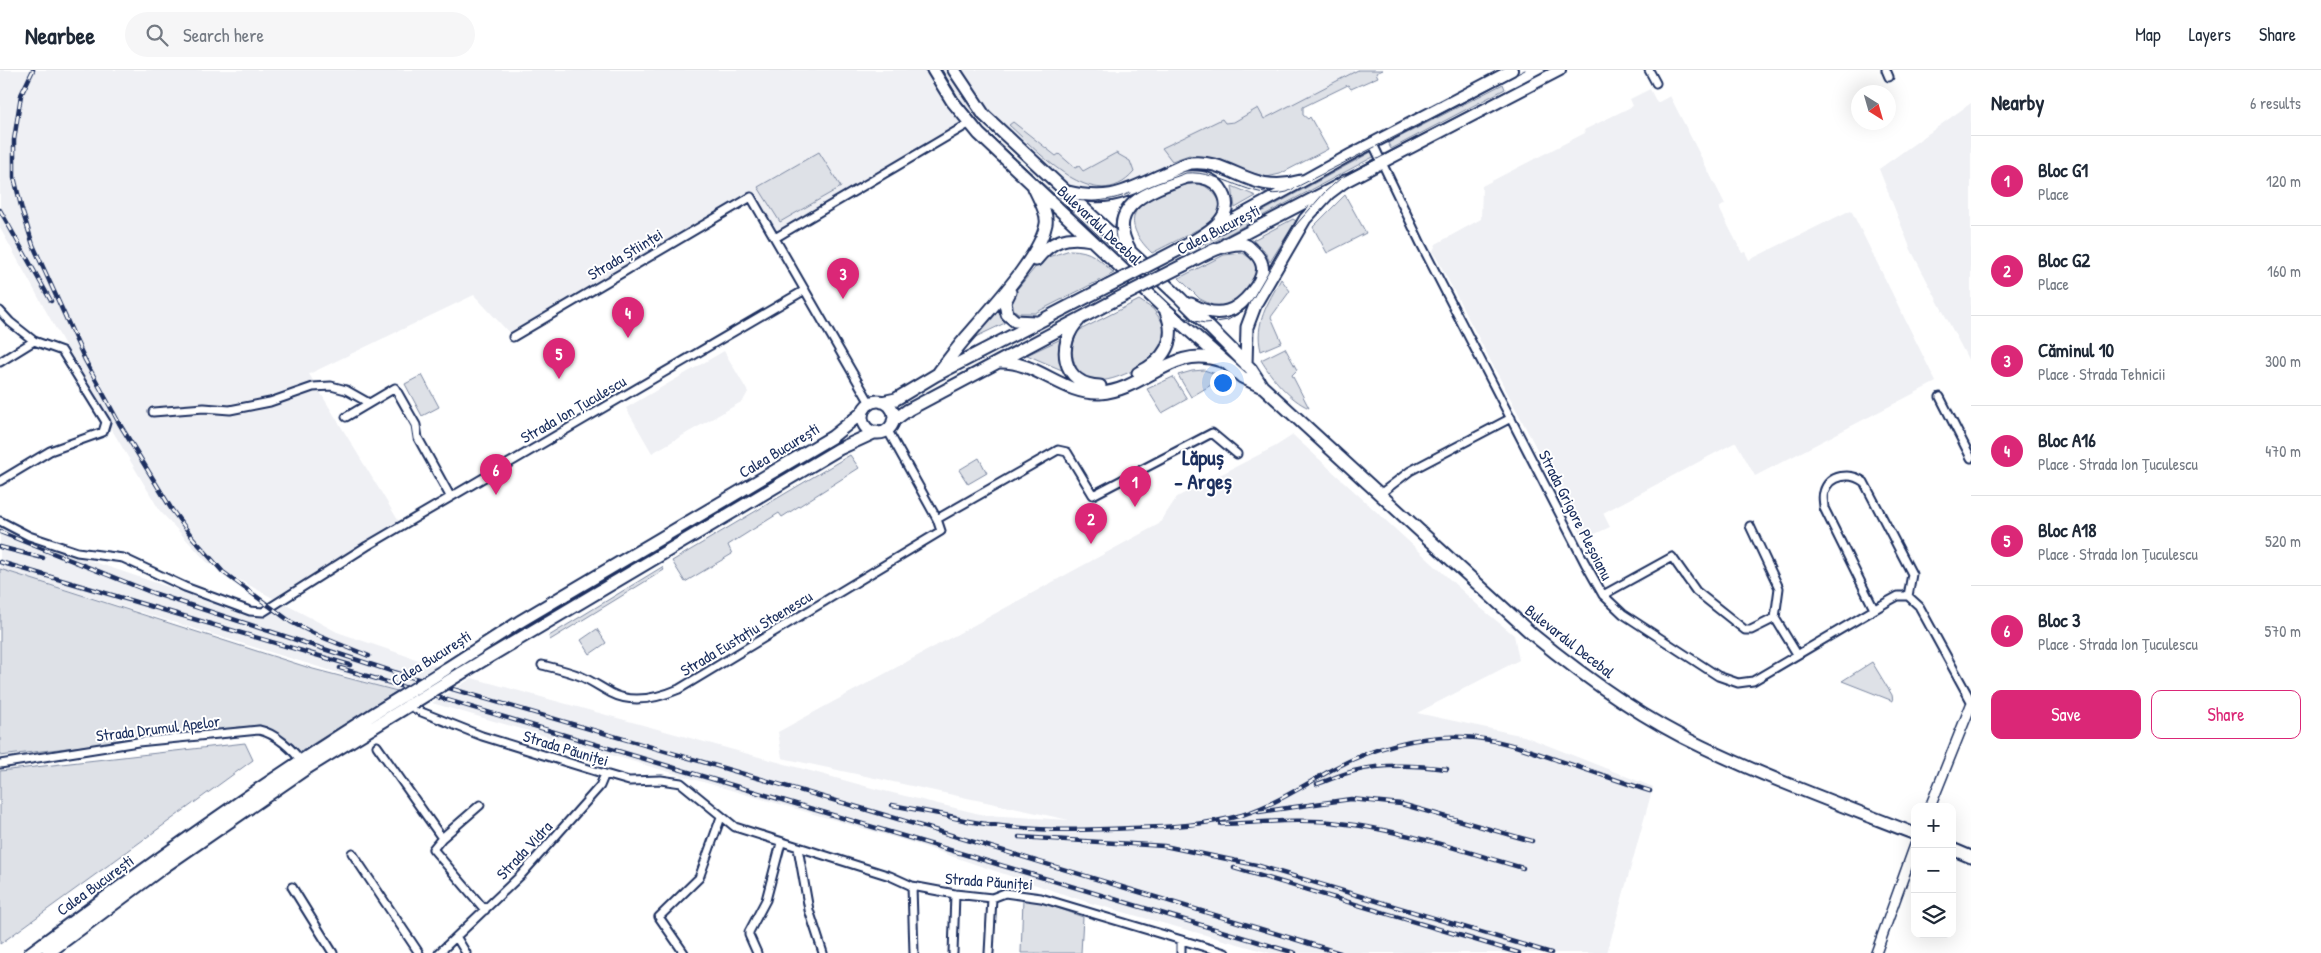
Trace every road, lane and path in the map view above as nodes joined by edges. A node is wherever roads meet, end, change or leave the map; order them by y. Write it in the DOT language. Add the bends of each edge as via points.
graph roads {
  1 [pos="933,70"];
  2 [pos="954,70"];
  3 [pos="1512,70"];
  4 [pos="1560,70"];
  5 [pos="1649,70"];
  6 [pos="1656,83"];
  7 [pos="970,123"];
  8 [pos="1372,142"];
  9 [pos="1382,162"];
  10 [pos="1301,181"];
  11 [pos="1345,182"];
  12 [pos="1032,183"];
  13 [pos="1063,190"];
  14 [pos="1211,231"];
  15 [pos="775,238"];
  16 [pos="1094,241"];
  17 [pos="1219,247"];
  18 [pos="1132,253"];
  19 [pos="805,290"];
  20 [pos="1180,298"];
  21 [pos="1166,310"];
  22 [pos="0,311"];
  23 [pos="1084,315"];
  24 [pos="1039,321"];
  25 [pos="513,337"];
  26 [pos="34,341"];
  27 [pos="0,362"];
  28 [pos="998,362"];
  29 [pos="1228,364"];
  30 [pos="1246,365"];
  31 [pos="936,375"];
  32 [pos="1262,386"];
  33 [pos="1940,397"];
  34 [pos="882,402"];
  35 [pos="369,403"];
  36 [pos="867,408"];
  37 [pos="153,412"];
  38 [pos="346,417"];
  39 [pos="1511,418"];
  40 [pos="885,428"];
  41 [pos="1237,454"];
  42 [pos="1971,458"];
  43 [pos="0,480"];
  44 [pos="1380,494"];
  45 [pos="450,496"];
  46 [pos="937,519"];
  47 [pos="0,521"];
  48 [pos="1750,526"];
  49 [pos="1603,595"];
  50 [pos="1908,596"];
  51 [pos="1874,609"];
  52 [pos="1775,618"];
  53 [pos="498,635"];
  54 [pos="505,646"];
  55 [pos="1797,654"];
  56 [pos="542,665"];
  57 [pos="408,699"];
  58 [pos="1971,701"];
  59 [pos="1971,705"];
  60 [pos="377,746"];
  61 [pos="0,764"];
  62 [pos="304,764"];
  63 [pos="605,774"];
  64 [pos="1932,803"];
  65 [pos="480,805"];
  66 [pos="721,817"];
  67 [pos="1911,832"];
  68 [pos="442,838"];
  69 [pos="781,843"];
  70 [pos="798,848"];
  71 [pos="1914,848"];
  72 [pos="1956,851"];
  73 [pos="352,853"];
  74 [pos="1971,857"];
  75 [pos="912,886"];
  76 [pos="292,887"];
  77 [pos="955,894"];
  78 [pos="992,898"];
  79 [pos="485,910"];
  80 [pos="457,938"];
  81 [pos="1181,941"];
  82 [pos="30,953"];
  83 [pos="48,953"];
  84 [pos="333,953"];
  85 [pos="419,953"];
  86 [pos="439,953"];
  87 [pos="466,953"];
  88 [pos="684,953"];
  89 [pos="757,953"];
  90 [pos="823,953"];
  91 [pos="914,953"];
  92 [pos="953,953"];
  93 [pos="989,953"];
  94 [pos="1181,953"];
  95 [pos="1222,953"];
  96 [pos="1876,953"];
  1 -- 7 [label="main road, Bulevardul Decebal"];
  2 -- 13 [label="main road, Bulevardul Decebal" via="984,115"];
  3 -- 8 [label="main road, Calea București"];
  4 -- 9 [label="main road, Calea București"];
  5 -- 6 [label="street"];
  7 -- 12 [label="main road, Bulevardul Decebal"];
  7 -- 15 [label="street"];
  8 -- 9 [label="street, Strada Grigore Pleșoianu"];
  8 -- 10 [label="main road, Calea București"];
  9 -- 11 [label="main road, Calea București"];
  9 -- 39 [label="street, Strada Grigore Pleșoianu"];
  10 -- 13 [label="main road" via="1280,186 1265,185 1209,165 1188,164 1116,195"];
  10 -- 14 [label="main road, Calea București"];
  11 -- 17 [label="main road, Calea București"];
  11 -- 30 [label="main road" via="1305,219 1256,303 1247,327"];
  12 -- 16 [label="main road, Bulevardul Decebal"];
  12 -- 31 [label="main road" via="1045,215 1042,236 1033,254"];
  13 -- 18 [label="main road, Bulevardul Decebal"];
  14 -- 18 [label="main road" via="1226,213 1222,192 1218,185 1206,179 1187,177 1145,195 1126,210 1124,235"];
  14 -- 24 [label="main road, Calea București, bridge"];
  15 -- 19 [label="street"];
  15 -- 25 [label="street, Strada Științei" via="751,197"];
  16 -- 21 [label="main road, Bulevardul Decebal"];
  16 -- 24 [label="main road" via="1068,238 1044,250 1009,293 1005,302 1007,314 1016,321"];
  17 -- 20 [label="main road" via="1248,246 1262,264 1263,272 1257,286 1237,308 1218,312 1203,311"];
  17 -- 23 [label="main road, Calea București, bridge"];
  18 -- 20 [label="main road, Bulevardul Decebal"];
  19 -- 36 [label="street"];
  19 -- 45 [label="street, Strada Ion Țuculescu"];
  20 -- 30 [label="main road, Bulevardul Decebal"];
  21 -- 23 [label="main road" via="1172,325 1169,346 1158,360 1106,386 1091,386 1078,381 1066,359 1068,334"];
  21 -- 29 [label="main road, Bulevardul Decebal"];
  22 -- 26 [label="street"];
  23 -- 28 [label="main road, Calea București"];
  24 -- 31 [label="main road, Calea București"];
  26 -- 27 [label="street"];
  26 -- 43 [label="street" via="62,351 106,422 103,432 50,451"];
  28 -- 29 [label="main road" via="1011,362 1084,392 1101,393 1139,381 1181,359 1201,355"];
  28 -- 40 [label="main road, Calea București" via="908,410"];
  29 -- 32 [label="main road, Bulevardul Decebal" via="1242,377"];
  30 -- 32 [label="main road, Bulevardul Decebal"];
  31 -- 34 [label="main road, Calea București" via="896,399"];
  32 -- 44 [label="main road, Bulevardul Decebal"];
  33 -- 42 [label="street"];
  34 -- 36 [label="main road"];
  34 -- 40 [label="main road" via="892,411"];
  35 -- 37 [label="street" via="331,386 313,387 230,410 204,408"];
  35 -- 38 [label="street"];
  35 -- 45 [label="street" via="396,388 416,424 418,438"];
  36 -- 40 [label="main road" via="864,424 869,429"];
  36 -- 53 [label="main road, Calea București" via="832,437"];
  39 -- 44 [label="street" via="1410,471"];
  39 -- 49 [label="street, Strada Grigore Pleșoianu"];
  40 -- 46 [label="street"];
  40 -- 54 [label="main road, Calea București" via="839,449"];
  41 -- 46 [label="street" via="1212,433 1093,495 1067,452 1058,450"];
  44 -- 67 [label="main road, Bulevardul Decebal" via="1532,634 1602,688 1702,747"];
  45 -- 47 [label="street, Strada Ion Țuculescu" via="263,612 250,611 185,587 123,558 77,552 29,536"];
  46 -- 56 [label="street, Strada Eustațiu Stoenescu" via="941,532 666,695 650,699 626,698 580,676"];
  48 -- 52 [label="street" via="1779,588"];
  49 -- 52 [label="street" via="1672,557 1696,591 1745,630"];
  49 -- 55 [label="street, Strada Grigore Pleșoianu" via="1623,614 1731,682 1753,680"];
  50 -- 51 [label="street, Strada Grigore Pleșoianu" via="1898,596"];
  50 -- 51 [label="street" via="1912,574 1864,482 1847,475 1836,478 1826,486 1824,508"];
  50 -- 58 [label="street" via="1919,606"];
  51 -- 55 [label="street, Strada Grigore Pleșoianu"];
  52 -- 55 [label="street"];
  53 -- 54 [label="main road"];
  53 -- 57 [label="main road, Calea București, bridge"];
  54 -- 57 [label="main road, Calea București, bridge" via="460,674"];
  57 -- 62 [label="main road, Calea București"];
  57 -- 63 [label="street, Strada Păuniței" via="482,736"];
  59 -- 64 [label="street"];
  60 -- 68 [label="street"];
  61 -- 62 [label="street, Strada Drumul Apelor" via="138,742 259,730 267,732"];
  62 -- 82 [label="main road, Calea București" via="160,858"];
  62 -- 83 [label="main road, Calea București"];
  63 -- 66 [label="street, Strada Păuniței" via="629,781 681,783"];
  63 -- 79 [label="street, Strada Vidra" via="600,786 521,875"];
  65 -- 68 [label="street"];
  66 -- 69 [label="street, Strada Păuniței" via="735,827"];
  66 -- 88 [label="street" via="699,878 659,917"];
  68 -- 79 [label="street" via="433,849"];
  69 -- 70 [label="street, Strada Păuniței"];
  69 -- 89 [label="street" via="766,900 749,932"];
  70 -- 75 [label="street, Strada Păuniței" via="890,876"];
  70 -- 90 [label="street" via="809,910"];
  71 -- 96 [label="street"];
  72 -- 74 [label="main road"];
  73 -- 85 [label="street"];
  75 -- 77 [label="street, Strada Păuniței"];
  75 -- 91 [label="street"];
  76 -- 84 [label="street"];
  77 -- 78 [label="street, Strada Păuniței"];
  77 -- 92 [label="street"];
  78 -- 81 [label="street, Strada Păuniței" via="1005,893 1041,898"];
  78 -- 93 [label="street"];
  79 -- 80 [label="street, Strada Vidra"];
  80 -- 86 [label="street, Strada Vidra"];
  80 -- 87 [label="street"];
  81 -- 94 [label="street"];
  81 -- 95 [label="street, Strada Păuniței"];
}
